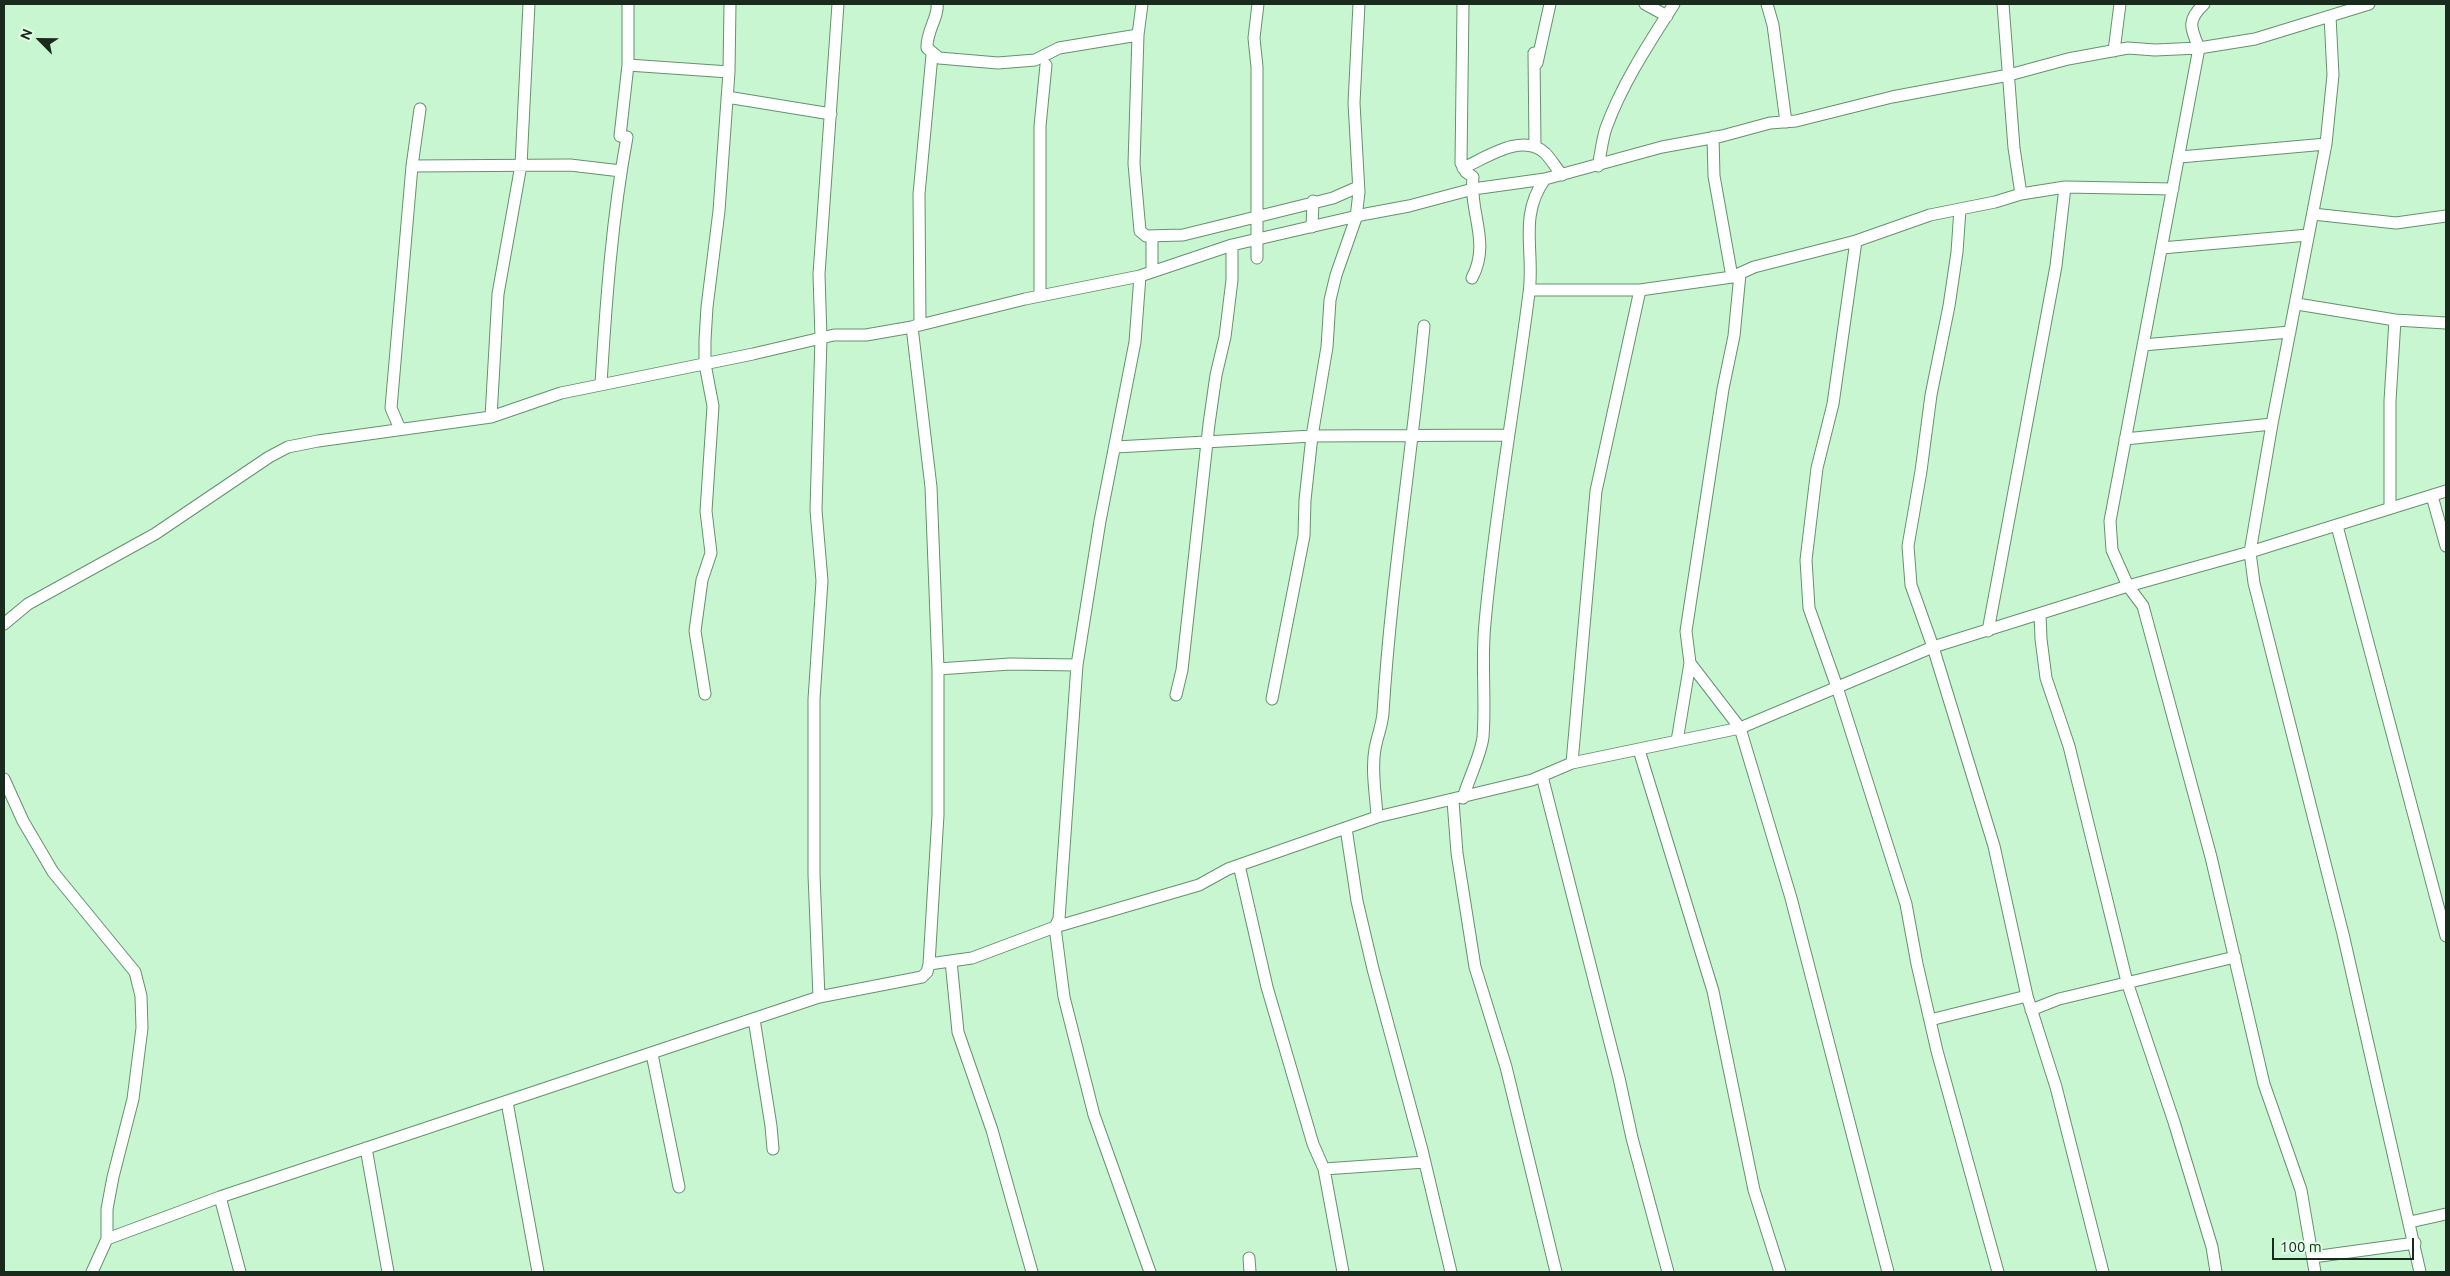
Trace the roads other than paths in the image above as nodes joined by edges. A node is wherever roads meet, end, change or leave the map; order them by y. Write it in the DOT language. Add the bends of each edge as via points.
graph roads {
  1 [pos="529,4"];
  2 [pos="628,4"];
  3 [pos="730,4"];
  4 [pos="838,4"];
  5 [pos="936,4"];
  6 [pos="1142,4"];
  7 [pos="1258,4"];
  8 [pos="1359,4"];
  9 [pos="1462,4"];
  10 [pos="1550,4"];
  11 [pos="1645,4"];
  12 [pos="1674,4"];
  13 [pos="1767,4"];
  14 [pos="2003,4"];
  15 [pos="2120,4"];
  16 [pos="2204,4"];
  17 [pos="2369,4"];
  18 [pos="1667,16"];
  19 [pos="2330,16"];
  20 [pos="1138,35"];
  21 [pos="2199,48"];
  22 [pos="2114,50"];
  23 [pos="1534,53"];
  24 [pos="932,55"];
  25 [pos="628,65"];
  26 [pos="1046,65"];
  27 [pos="729,72"];
  28 [pos="2009,75"];
  29 [pos="1534,76"];
  30 [pos="1251,80"];
  31 [pos="727,97"];
  32 [pos="420,109"];
  33 [pos="831,114"];
  34 [pos="1786,122"];
  35 [pos="1713,137"];
  36 [pos="2326,144"];
  37 [pos="1536,147"];
  38 [pos="2180,157"];
  39 [pos="1475,162"];
  40 [pos="521,165"];
  41 [pos="412,166"];
  42 [pos="1598,166"];
  43 [pos="1463,168"];
  44 [pos="621,171"];
  45 [pos="1562,175"];
  46 [pos="1473,177"];
  47 [pos="1545,179"];
  48 [pos="1358,187"];
  49 [pos="2065,187"];
  50 [pos="1473,189"];
  51 [pos="2173,189"];
  52 [pos="2021,194"];
  53 [pos="1313,201"];
  54 [pos="1960,209"];
  55 [pos="2313,214"];
  56 [pos="2446,216"];
  57 [pos="1256,217"];
  58 [pos="1356,218"];
  59 [pos="1312,227"];
  60 [pos="2308,236"];
  61 [pos="1152,238"];
  62 [pos="1258,239"];
  63 [pos="1856,241"];
  64 [pos="1232,245"];
  65 [pos="2162,248"];
  66 [pos="1257,258"];
  67 [pos="1152,272"];
  68 [pos="1736,275"];
  69 [pos="1140,276"];
  70 [pos="1472,278"];
  71 [pos="1530,290"];
  72 [pos="1640,290"];
  73 [pos="1040,296"];
  74 [pos="2297,304"];
  75 [pos="2395,320"];
  76 [pos="2446,323"];
  77 [pos="1424,326"];
  78 [pos="912,328"];
  79 [pos="2290,332"];
  80 [pos="821,338"];
  81 [pos="2143,345"];
  82 [pos="705,364"];
  83 [pos="601,384"];
  84 [pos="491,417"];
  85 [pos="2272,424"];
  86 [pos="400,429"];
  87 [pos="1508,435"];
  88 [pos="1312,436"];
  89 [pos="1413,436"];
  90 [pos="2125,439"];
  91 [pos="1207,443"];
  92 [pos="1116,447"];
  93 [pos="2446,491"];
  94 [pos="2432,496"];
  95 [pos="2390,508"];
  96 [pos="2337,526"];
  97 [pos="2446,546"];
  98 [pos="2250,552"];
  99 [pos="2128,586"];
  100 [pos="2040,614"];
  101 [pos="4,624"];
  102 [pos="1988,631"];
  103 [pos="1933,647"];
  104 [pos="1690,663"];
  105 [pos="1077,665"];
  106 [pos="938,669"];
  107 [pos="1837,687"];
  108 [pos="705,694"];
  109 [pos="1176,695"];
  110 [pos="1272,699"];
  111 [pos="1740,728"];
  112 [pos="1677,741"];
  113 [pos="1639,750"];
  114 [pos="1572,763"];
  115 [pos="1542,776"];
  116 [pos="4,780"];
  117 [pos="1458,799"];
  118 [pos="1377,817"];
  119 [pos="1346,828"];
  120 [pos="1239,866"];
  121 [pos="1054,926"];
  122 [pos="2446,936"];
  123 [pos="2234,957"];
  124 [pos="951,961"];
  125 [pos="929,964"];
  126 [pos="2127,982"];
  127 [pos="2028,996"];
  128 [pos="819,997"];
  129 [pos="2032,1010"];
  130 [pos="754,1019"];
  131 [pos="1930,1020"];
  132 [pos="652,1054"];
  133 [pos="507,1102"];
  134 [pos="366,1148"];
  135 [pos="773,1149"];
  136 [pos="1425,1162"];
  137 [pos="1324,1169"];
  138 [pos="679,1187"];
  139 [pos="220,1197"];
  140 [pos="2446,1214"];
  141 [pos="2410,1222"];
  142 [pos="107,1239"];
  143 [pos="2415,1244"];
  144 [pos="2313,1257"];
  145 [pos="1249,1258"];
  146 [pos="92,1272"];
  147 [pos="240,1272"];
  148 [pos="388,1272"];
  149 [pos="538,1272"];
  150 [pos="1032,1272"];
  151 [pos="1150,1272"];
  152 [pos="1250,1272"];
  153 [pos="1343,1272"];
  154 [pos="1451,1272"];
  155 [pos="1556,1272"];
  156 [pos="1668,1272"];
  157 [pos="1780,1272"];
  158 [pos="1888,1272"];
  159 [pos="1998,1272"];
  160 [pos="2104,1272"];
  161 [pos="2216,1272"];
  162 [pos="2315,1272"];
  163 [pos="2420,1272"];
  1 -- 40 [label="street"];
  2 -- 25 [label="street"];
  3 -- 27 [label="street"];
  4 -- 33 [label="street"];
  5 -- 24 [label="street" via="937,12 926,41"];
  6 -- 20 [label="street"];
  7 -- 66 [label="street" via="1254,38 1257,67"];
  8 -- 48 [label="street" via="1354,103"];
  9 -- 43 [label="street"];
  10 -- 29 [label="street"];
  11 -- 18 [label="street"];
  12 -- 18 [label="street"];
  13 -- 34 [label="street" via="1774,25"];
  14 -- 28 [label="street"];
  15 -- 22 [label="street"];
  16 -- 21 [label="street" via="2192,17 2191,28"];
  17 -- 19 [label="street"];
  18 -- 42 [label="street" via="1615,106 1605,130"];
  19 -- 21 [label="street" via="2255,39"];
  19 -- 36 [label="street" via="2333,75"];
  20 -- 24 [label="street" via="1059,48 1035,60 998,63"];
  20 -- 61 [label="street" via="1134,164 1140,231"];
  21 -- 22 [label="street"];
  21 -- 38 [label="street"];
  22 -- 28 [label="street"];
  23 -- 29 [label="street"];
  24 -- 78 [label="street" via="919,194 920,324"];
  25 -- 27 [label="street"];
  25 -- 44 [label="street"];
  26 -- 73 [label="street" via="1040,126"];
  27 -- 31 [label="street"];
  28 -- 34 [label="street" via="1892,97"];
  28 -- 52 [label="street"];
  29 -- 37 [label="street"];
  30 -- 66 [label="street"];
  31 -- 33 [label="street"];
  31 -- 82 [label="street" via="719,211 707,308"];
  32 -- 41 [label="street"];
  33 -- 80 [label="street" via="819,274"];
  34 -- 35 [label="street"];
  35 -- 42 [label="street" via="1662,147"];
  35 -- 68 [label="street" via="1714,176"];
  36 -- 38 [label="street"];
  36 -- 55 [label="street"];
  37 -- 39 [label="street" via="1515,144"];
  37 -- 45 [label="street" via="1545,153"];
  38 -- 51 [label="street"];
  39 -- 43 [label="street"];
  39 -- 46 [label="street"];
  40 -- 41 [label="street"];
  40 -- 44 [label="street" via="570,165"];
  40 -- 84 [label="street" via="498,294"];
  41 -- 86 [label="street" via="391,408"];
  42 -- 45 [label="street"];
  43 -- 46 [label="street"];
  44 -- 83 [label="street"];
  45 -- 47 [label="street"];
  46 -- 50 [label="street"];
  47 -- 50 [label="street"];
  47 -- 71 [label="street" via="1530,208"];
  48 -- 53 [label="street" via="1333,198"];
  48 -- 58 [label="street"];
  49 -- 51 [label="street"];
  49 -- 52 [label="street"];
  49 -- 102 [label="street" via="2056,266"];
  50 -- 58 [label="street"];
  50 -- 70 [label="street" via="1480,252"];
  51 -- 65 [label="street"];
  52 -- 54 [label="street"];
  53 -- 57 [label="street"];
  53 -- 59 [label="street"];
  54 -- 63 [label="street" via="1930,215"];
  54 -- 103 [label="street" via="1949,306 1931,395 1908,546 1911,585"];
  55 -- 56 [label="street" via="2396,223"];
  55 -- 60 [label="street"];
  57 -- 61 [label="street" via="1183,235"];
  57 -- 62 [label="street"];
  57 -- 66 [label="street"];
  58 -- 59 [label="street"];
  58 -- 88 [label="street" via="1330,300 1327,347"];
  59 -- 62 [label="street"];
  60 -- 65 [label="street"];
  60 -- 74 [label="street"];
  61 -- 67 [label="street"];
  62 -- 64 [label="street"];
  63 -- 68 [label="street" via="1754,267"];
  63 -- 107 [label="street" via="1833,404 1817,468 1806,560 1809,608"];
  64 -- 67 [label="street"];
  64 -- 91 [label="street" via="1232,280 1225,337 1216,375"];
  65 -- 81 [label="street"];
  67 -- 69 [label="street"];
  68 -- 72 [label="street"];
  68 -- 104 [label="street" via="1734,336 1723,388 1686,631"];
  69 -- 73 [label="street"];
  69 -- 92 [label="street" via="1135,342"];
  71 -- 72 [label="street"];
  71 -- 87 [label="street"];
  72 -- 114 [label="street" via="1596,492"];
  73 -- 78 [label="street"];
  74 -- 75 [label="street"];
  74 -- 79 [label="street"];
  75 -- 76 [label="street"];
  75 -- 95 [label="street" via="2390,401"];
  77 -- 89 [label="street"];
  78 -- 80 [label="street"];
  78 -- 106 [label="street" via="931,487"];
  79 -- 81 [label="street"];
  79 -- 85 [label="street"];
  80 -- 82 [label="street"];
  80 -- 128 [label="street" via="816,510 822,582 814,699 814,875"];
  81 -- 90 [label="street"];
  82 -- 83 [label="street"];
  82 -- 108 [label="street" via="713,406 706,511 711,553 702,580 695,631"];
  83 -- 84 [label="street" via="561,392"];
  84 -- 86 [label="street"];
  85 -- 90 [label="street"];
  85 -- 98 [label="street"];
  86 -- 101 [label="street" via="288,447 155,534 28,604"];
  87 -- 89 [label="street"];
  87 -- 117 [label="street" via="1485,625 1483,739"];
  88 -- 89 [label="street"];
  88 -- 91 [label="street"];
  88 -- 110 [label="street" via="1304,500 1304,536"];
  89 -- 118 [label="street" via="1394,581 1383,714 1375,749"];
  90 -- 99 [label="street" via="2110,521 2112,550"];
  91 -- 92 [label="street"];
  91 -- 109 [label="street" via="1182,670"];
  92 -- 105 [label="street" via="1100,521"];
  93 -- 94 [label="street"];
  94 -- 95 [label="street"];
  94 -- 97 [label="street"];
  95 -- 96 [label="street"];
  96 -- 98 [label="street"];
  96 -- 122 [label="street"];
  98 -- 99 [label="street"];
  98 -- 141 [label="street" via="2254,583 2343,934"];
  99 -- 100 [label="street"];
  99 -- 123 [label="street" via="2143,606 2211,858"];
  100 -- 102 [label="street"];
  100 -- 126 [label="street" via="2046,678 2069,746"];
  102 -- 103 [label="street"];
  103 -- 107 [label="street"];
  103 -- 127 [label="street" via="1994,846"];
  104 -- 111 [label="street"];
  104 -- 112 [label="street"];
  105 -- 106 [label="street" via="1010,664"];
  105 -- 121 [label="street" via="1059,919"];
  106 -- 125 [label="street" via="938,814"];
  107 -- 111 [label="street"];
  107 -- 131 [label="street" via="1906,904"];
  111 -- 112 [label="street"];
  111 -- 158 [label="street" via="1792,898"];
  112 -- 113 [label="street"];
  113 -- 114 [label="street"];
  113 -- 157 [label="street" via="1713,991 1754,1190"];
  114 -- 115 [label="street"];
  115 -- 117 [label="street"];
  115 -- 156 [label="street"];
  116 -- 142 [label="street" via="52,872 135,972 141,996 142,1028 133,1099 113,1178"];
  117 -- 118 [label="street"];
  117 -- 155 [label="street" via="1457,853 1475,967 1506,1067"];
  118 -- 119 [label="street"];
  119 -- 120 [label="street"];
  119 -- 136 [label="street" via="1357,901 1373,969"];
  120 -- 121 [label="street" via="1199,885"];
  120 -- 137 [label="street" via="1267,987 1312,1144"];
  121 -- 124 [label="street" via="972,958"];
  121 -- 151 [label="street" via="1064,997 1094,1115"];
  123 -- 126 [label="street"];
  123 -- 144 [label="street" via="2264,1084 2301,1190"];
  124 -- 125 [label="street"];
  124 -- 150 [label="street" via="958,1032 992,1130"];
  125 -- 128 [label="street" via="922,977"];
  126 -- 129 [label="street"];
  126 -- 161 [label="street" via="2174,1122 2212,1247"];
  127 -- 129 [label="street"];
  127 -- 131 [label="street"];
  128 -- 130 [label="street"];
  129 -- 160 [label="street" via="2056,1087"];
  130 -- 132 [label="street"];
  130 -- 135 [label="street"];
  131 -- 159 [label="street"];
  132 -- 133 [label="street"];
  132 -- 138 [label="street"];
  133 -- 134 [label="street"];
  133 -- 149 [label="street"];
  134 -- 139 [label="street"];
  134 -- 148 [label="street"];
  136 -- 137 [label="street"];
  136 -- 154 [label="street"];
  137 -- 153 [label="street"];
  139 -- 142 [label="street"];
  139 -- 147 [label="street"];
  140 -- 141 [label="street"];
  141 -- 143 [label="street"];
  142 -- 146 [label="street"];
  143 -- 144 [label="street"];
  143 -- 163 [label="street"];
  144 -- 162 [label="street"];
  145 -- 152 [label="street"];
}
